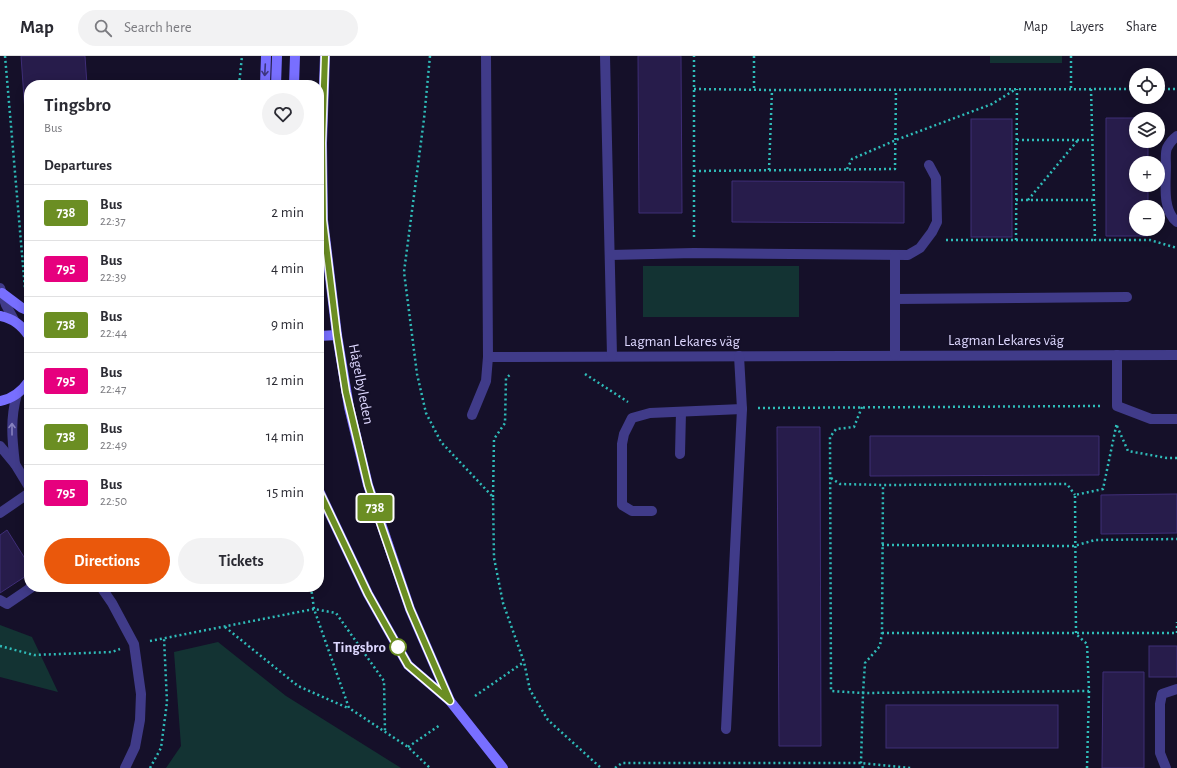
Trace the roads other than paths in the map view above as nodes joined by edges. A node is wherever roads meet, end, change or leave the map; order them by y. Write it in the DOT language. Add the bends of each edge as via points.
graph roads {
  1 [pos="266,56"];
  2 [pos="277,56"];
  3 [pos="295,56"];
  4 [pos="325,56"];
  5 [pos="486,56"];
  6 [pos="606,56"];
  7 [pos="265,80"];
  8 [pos="276,80"];
  9 [pos="294,80"];
  10 [pos="324,85"];
  11 [pos="1177,136"];
  12 [pos="929,165"];
  13 [pos="1177,222"];
  14 [pos="324,228"];
  15 [pos="610,255"];
  16 [pos="895,255"];
  17 [pos="1,291"];
  18 [pos="1127,297"];
  19 [pos="895,299"];
  20 [pos="24,309"];
  21 [pos="0,316"];
  22 [pos="14,320"];
  23 [pos="24,329"];
  24 [pos="337,335"];
  25 [pos="324,336"];
  26 [pos="1117,355"];
  27 [pos="1177,355"];
  28 [pos="612,356"];
  29 [pos="739,356"];
  30 [pos="895,356"];
  31 [pos="488,357"];
  32 [pos="24,388"];
  33 [pos="17,394"];
  34 [pos="0,401"];
  35 [pos="742,408"];
  36 [pos="681,412"];
  37 [pos="472,415"];
  38 [pos="1177,419"];
  39 [pos="0,446"];
  40 [pos="680,454"];
  41 [pos="14,464"];
  42 [pos="24,479"];
  43 [pos="24,496"];
  44 [pos="324,502"];
  45 [pos="652,511"];
  46 [pos="0,513"];
  47 [pos="25,592"];
  48 [pos="104,592"];
  49 [pos="0,600"];
  50 [pos="1177,689"];
  51 [pos="450,701"];
  52 [pos="726,729"];
  53 [pos="125,768"];
  54 [pos="503,768"];
  55 [pos="1166,768"];
  1 -- 7 [label="main road, one-way"];
  2 -- 8 [label="main road"];
  3 -- 9 [label="main road"];
  4 -- 10 [label="main road, Hågelbyleden"];
  5 -- 31 [label="street"];
  6 -- 15 [label="street"];
  11 -- 13 [label="street" via="1166,149 1168,205 1172,219"];
  12 -- 16 [label="street" via="936,178 937,222 920,248 908,255"];
  14 -- 24 [label="main road, Hågelbyleden"];
  15 -- 16 [label="street"];
  15 -- 28 [label="street"];
  16 -- 19 [label="street"];
  17 -- 20 [label="main road"];
  17 -- 22 [label="street"];
  18 -- 19 [label="street"];
  19 -- 30 [label="street"];
  21 -- 22 [label="main road"];
  22 -- 23 [label="main road"];
  24 -- 25 [label="main road"];
  24 -- 51 [label="main road, Hågelbyleden" via="349,407 370,492 410,609"];
  26 -- 27 [label="street, Lagman Lekares väg"];
  26 -- 30 [label="street, Lagman Lekares väg"];
  26 -- 38 [label="street" via="1117,406 1151,419"];
  28 -- 29 [label="street, Lagman Lekares väg"];
  28 -- 31 [label="street, Lagman Lekares väg"];
  29 -- 30 [label="street, Lagman Lekares väg"];
  29 -- 35 [label="street"];
  31 -- 37 [label="street" via="486,381"];
  32 -- 33 [label="main road"];
  33 -- 34 [label="main road"];
  41 -- 33 [label="street, one-way" via="11,431 12,411"];
  35 -- 36 [label="street"];
  35 -- 52 [label="street"];
  36 -- 40 [label="street"];
  36 -- 45 [label="street" via="650,413 632,418 624,434 622,505 632,511"];
  39 -- 41 [label="street"];
  41 -- 42 [label="street"];
  43 -- 46 [label="street"];
  44 -- 51 [label="main road, Hågelbyleden" via="368,594 408,665"];
  47 -- 49 [label="street" via="7,604"];
  48 -- 53 [label="street" via="134,644 141,694 135,747"];
  50 -- 55 [label="street" via="1162,694 1160,704 1160,753"];
  51 -- 54 [label="main road, Hågelbyleden"];
}
